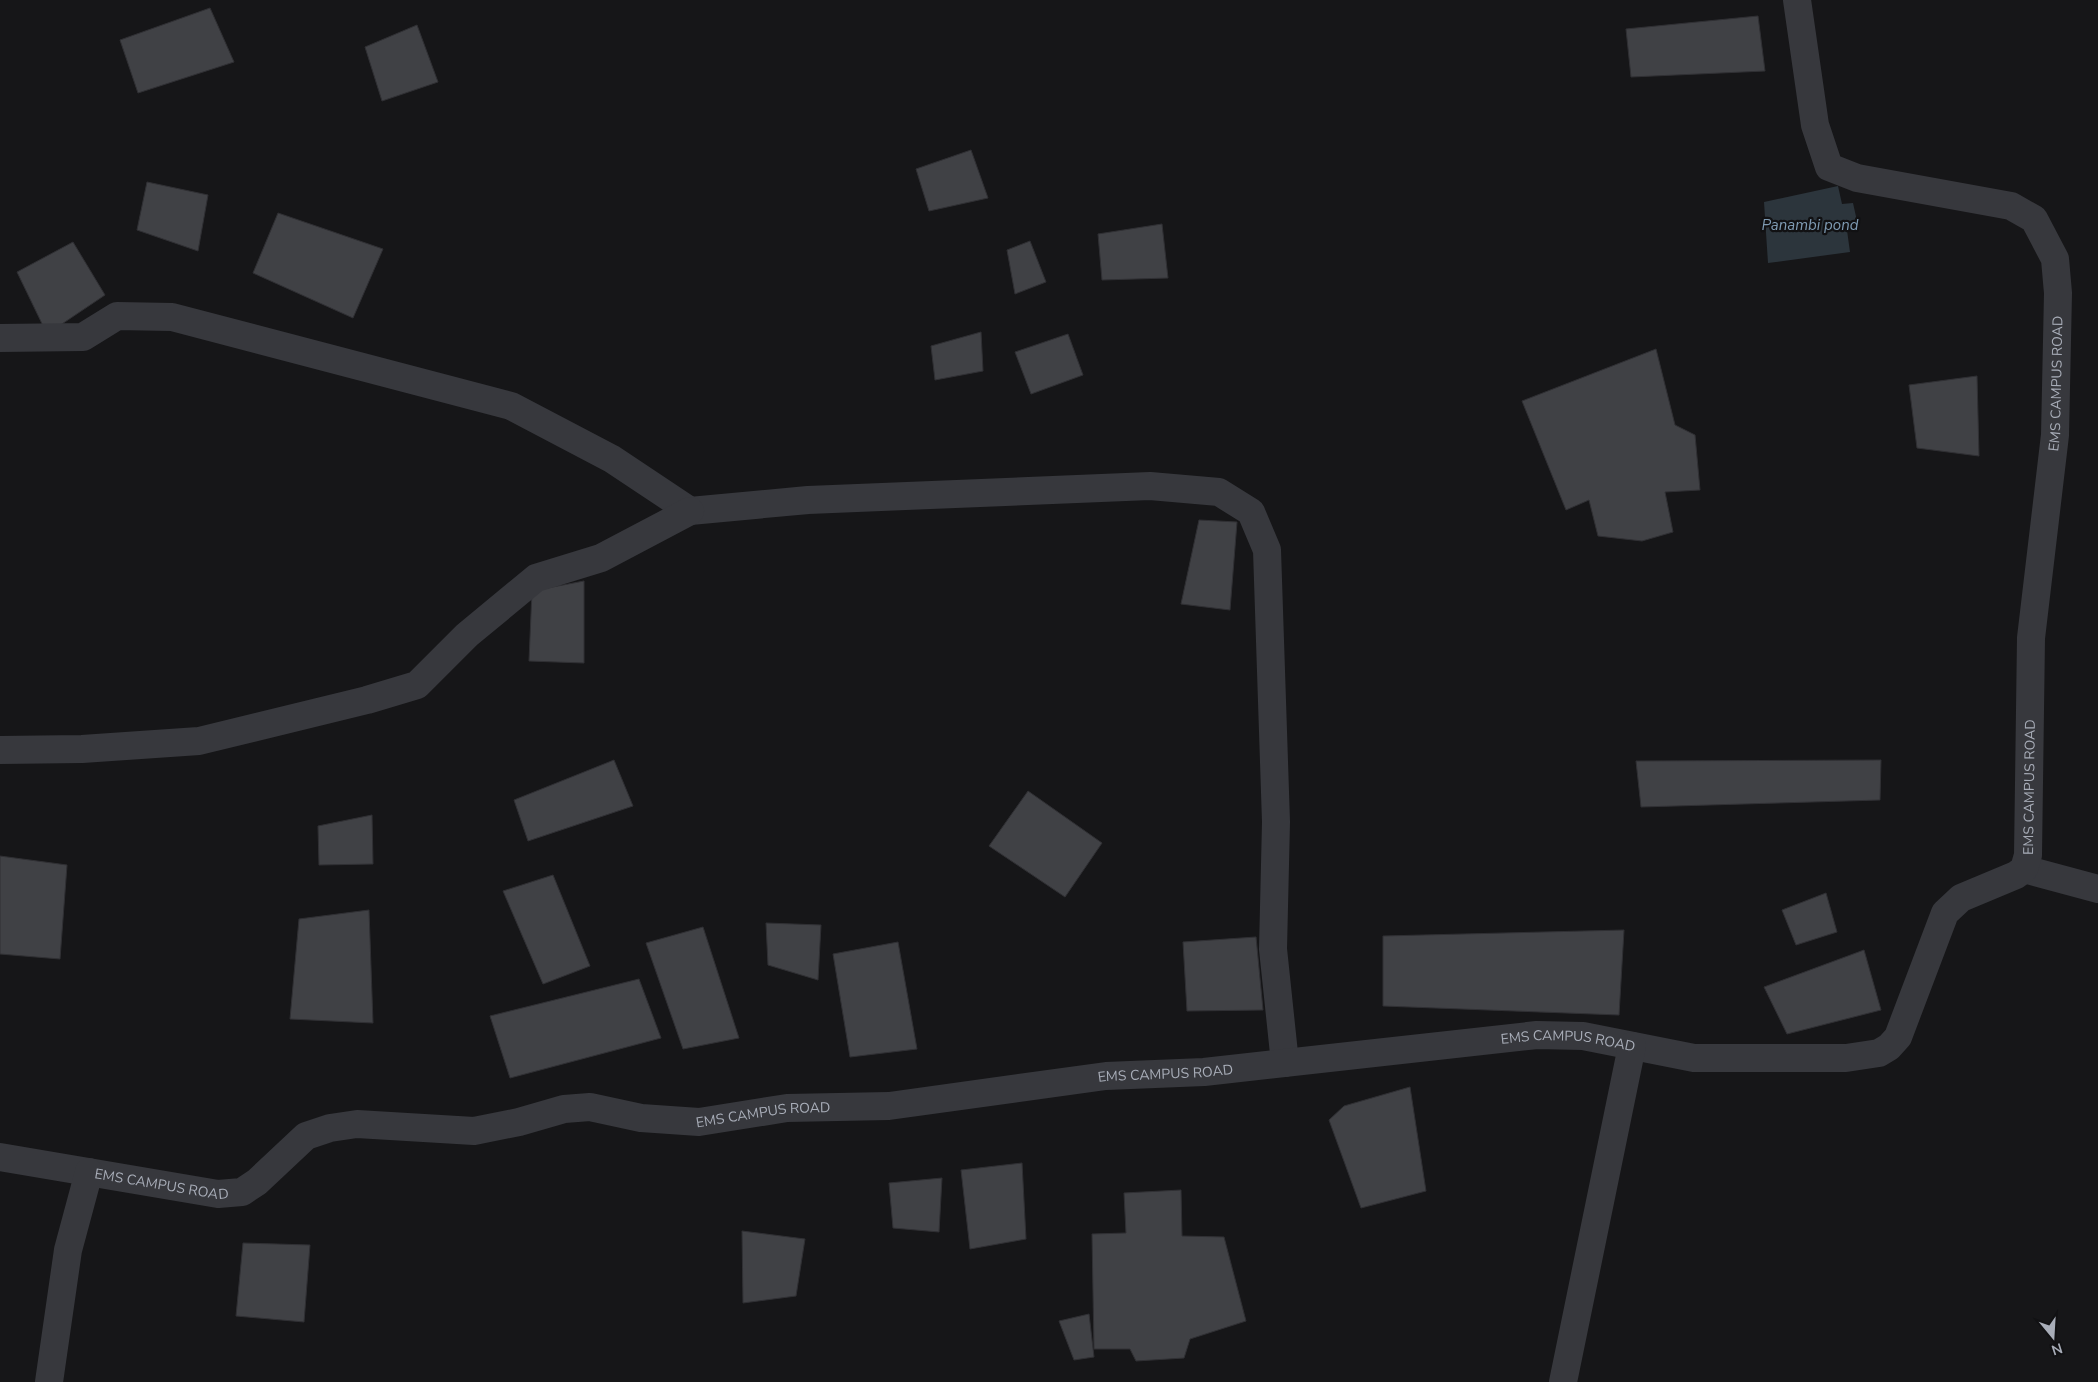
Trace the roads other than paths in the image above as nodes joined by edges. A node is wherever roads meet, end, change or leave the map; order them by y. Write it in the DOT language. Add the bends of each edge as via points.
graph roads {
  1 [pos="1797,0"];
  2 [pos="0,338"];
  3 [pos="690,511"];
  4 [pos="0,750"];
  5 [pos="2024,869"];
  6 [pos="2098,889"];
  7 [pos="1632,1046"];
  8 [pos="1284,1063"];
  9 [pos="0,1157"];
  10 [pos="89,1172"];
  11 [pos="49,1382"];
  12 [pos="1563,1382"];
  1 -- 5 [label="street, EMS CAMPUS ROAD" via="1815,125 1829,166 1857,178 2011,206 2034,219 2054,259 2058,293 2055,435 2031,638 2028,855"];
  2 -- 3 [label="street" via="83,337 117,316 172,317 511,406 612,459"];
  3 -- 4 [label="street" via="601,558 536,578 467,636 417,685 199,741 82,749"];
  3 -- 8 [label="street" via="808,500 1150,486 1219,492 1251,512 1267,550 1276,822 1273,949"];
  5 -- 6 [label="street"];
  5 -- 7 [label="street, EMS CAMPUS ROAD" via="1961,898 1945,913 1898,1037 1889,1048 1879,1053 1846,1058 1694,1058"];
  7 -- 8 [label="street, EMS CAMPUS ROAD" via="1583,1036 1536,1035"];
  7 -- 12 [label="street"];
  8 -- 10 [label="street, EMS CAMPUS ROAD" via="1204,1072 1106,1076 888,1106 786,1108 699,1122 641,1118 590,1107 564,1109 474,1131 356,1124 306,1136 242,1192 218,1194"];
  9 -- 10 [label="street, EMS CAMPUS ROAD"];
  10 -- 11 [label="street" via="68,1250"];
}
